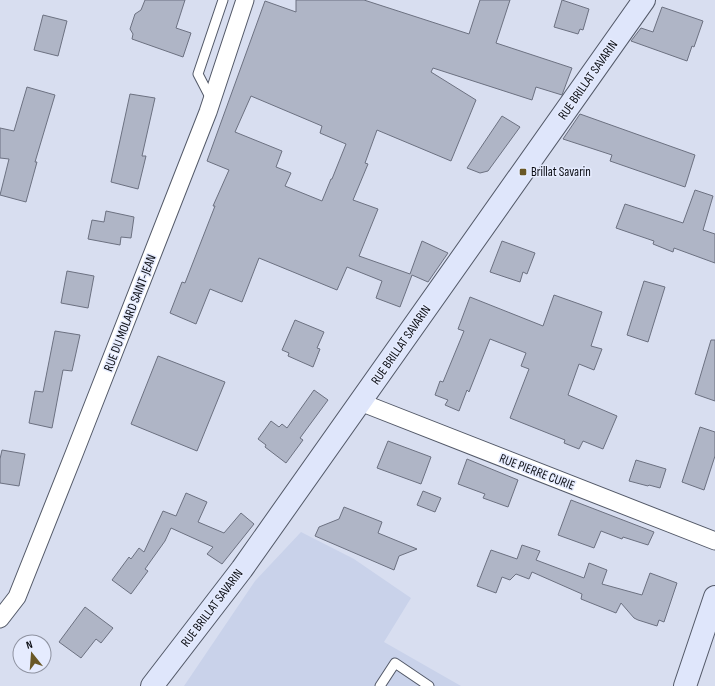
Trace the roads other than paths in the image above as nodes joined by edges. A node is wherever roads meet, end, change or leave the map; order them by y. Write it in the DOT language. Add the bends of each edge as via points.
graph roads {
  1 [pos="223,0"];
  2 [pos="245,0"];
  3 [pos="644,0"];
  4 [pos="212,101"];
  5 [pos="360,402"];
  6 [pos="715,541"];
  7 [pos="715,597"];
  8 [pos="0,619"];
  9 [pos="152,686"];
  10 [pos="380,686"];
  11 [pos="429,686"];
  12 [pos="685,686"];
  1 -- 4 [label="lane" via="198,74"];
  2 -- 4 [label="street, RUE DU MOLARD SAINT-JEAN"];
  3 -- 5 [label="main road, RUE BRILLAT SAVARIN"];
  4 -- 8 [label="street, RUE DU MOLARD SAINT-JEAN" via="17,597"];
  5 -- 6 [label="street, RUE PIERRE CURIE"];
  5 -- 9 [label="main road, RUE BRILLAT SAVARIN" via="242,569"];
  7 -- 12 [label="main road"];
  10 -- 11 [label="lane" via="395,663"];
}
